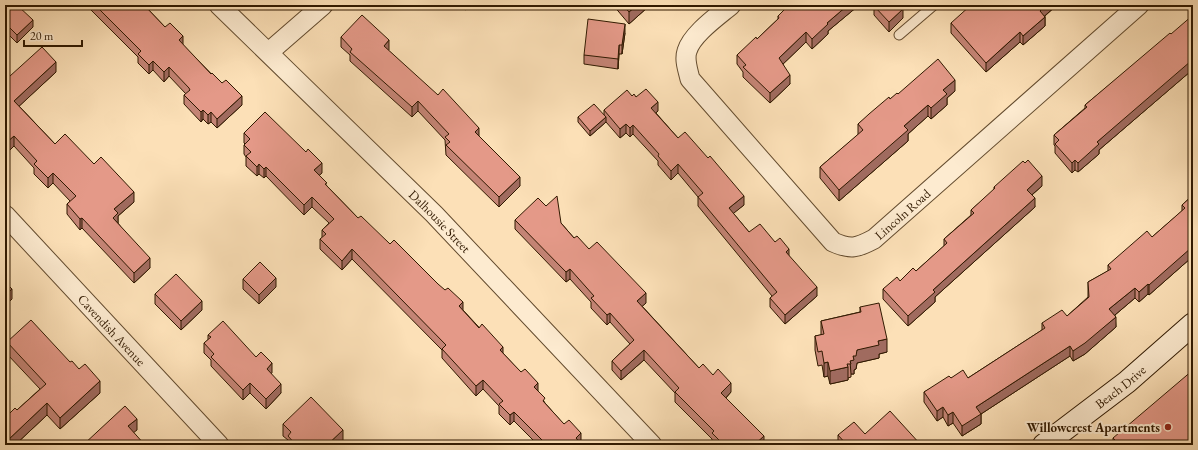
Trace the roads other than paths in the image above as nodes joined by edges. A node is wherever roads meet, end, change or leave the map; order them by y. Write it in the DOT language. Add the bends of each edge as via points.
graph roads {
  1 [pos="219,5"];
  2 [pos="323,5"];
  3 [pos="731,5"];
  4 [pos="934,5"];
  5 [pos="1139,5"];
  6 [pos="899,35"];
  7 [pos="269,52"];
  8 [pos="5,215"];
  9 [pos="1193,324"];
  10 [pos="219,445"];
  11 [pos="652,445"];
  12 [pos="1044,445"];
  1 -- 7 [label="street, Dalhousie Street"];
  2 -- 7 [label="street"];
  3 -- 5 [label="street, Lincoln Road" via="697,34 687,50 686,63 690,79 833,242 857,248 874,239"];
  4 -- 6 [label="lane"];
  7 -- 11 [label="street, Dalhousie Street" via="434,214"];
  8 -- 10 [label="street, Cavendish Avenue"];
  9 -- 12 [label="main road, Beach Drive" via="1127,382"];
}
